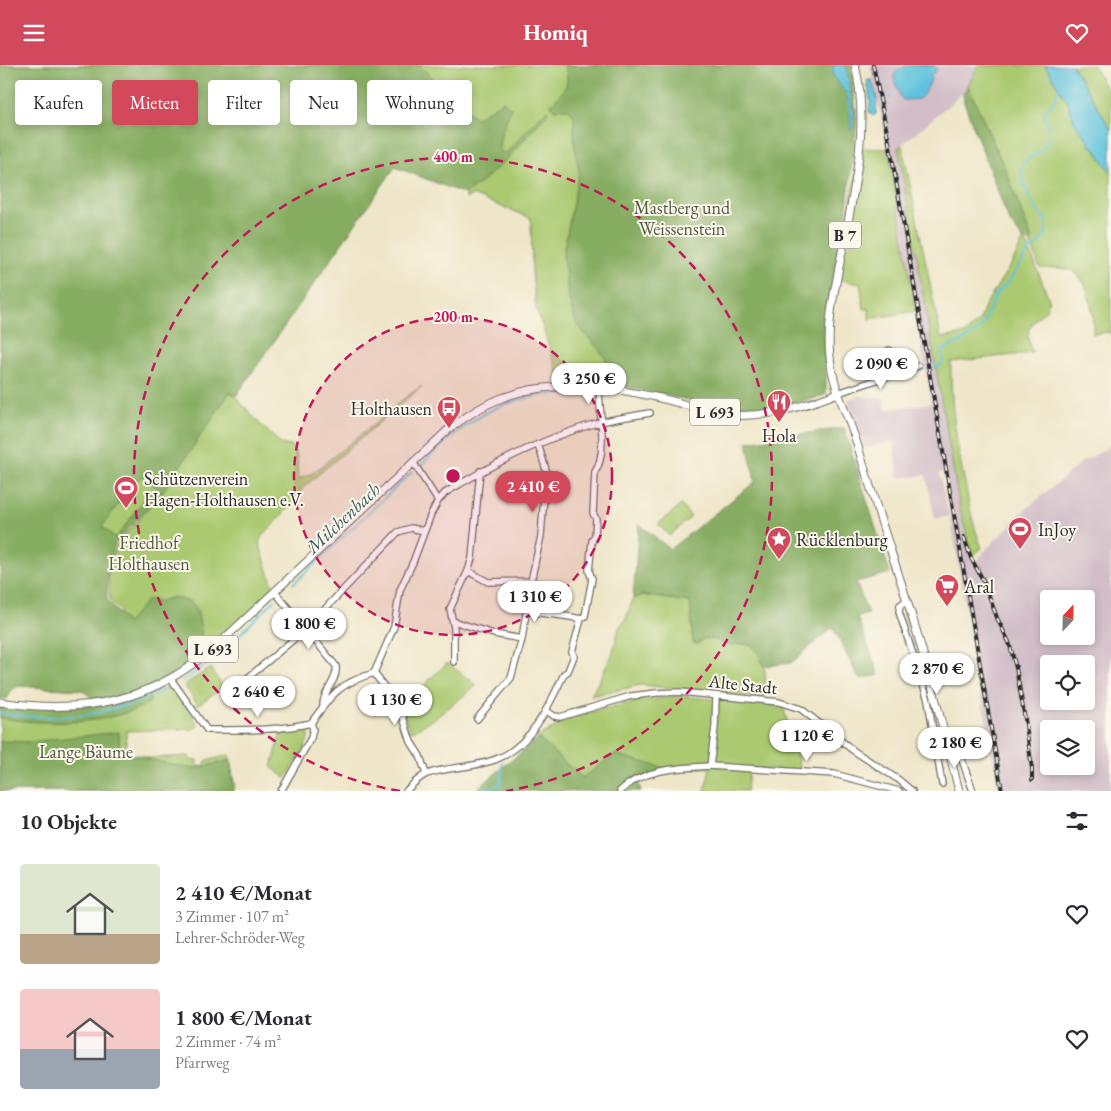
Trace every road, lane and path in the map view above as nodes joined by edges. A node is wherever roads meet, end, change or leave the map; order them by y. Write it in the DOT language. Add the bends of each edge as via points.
graph roads {
  1 [pos="855,65"];
  2 [pos="890,350"];
  3 [pos="918,366"];
  4 [pos="897,373"];
  5 [pos="599,388"];
  6 [pos="838,393"];
  7 [pos="650,413"];
  8 [pos="601,422"];
  9 [pos="538,444"];
  10 [pos="413,462"];
  11 [pos="480,471"];
  12 [pos="438,501"];
  13 [pos="424,531"];
  14 [pos="468,571"];
  15 [pos="531,581"];
  16 [pos="275,592"];
  17 [pos="906,601"];
  18 [pos="527,611"];
  19 [pos="581,619"];
  20 [pos="453,621"];
  21 [pos="306,629"];
  22 [pos="522,639"];
  23 [pos="454,662"];
  24 [pos="374,673"];
  25 [pos="171,679"];
  26 [pos="244,681"];
  27 [pos="716,697"];
  28 [pos="0,702"];
  29 [pos="323,706"];
  30 [pos="547,711"];
  31 [pos="477,719"];
  32 [pos="311,723"];
  33 [pos="946,737"];
  34 [pos="710,766"];
  35 [pos="426,775"];
  36 [pos="942,784"];
  37 [pos="281,791"];
  38 [pos="406,791"];
  39 [pos="620,791"];
  40 [pos="899,791"];
  41 [pos="912,791"];
  42 [pos="959,791"];
  43 [pos="973,791"];
  1 -- 6 [label="main road, B 7" via="861,114 859,153 830,324 829,355"];
  2 -- 4 [label="street"];
  3 -- 4 [label="street"];
  4 -- 6 [label="street"];
  5 -- 6 [label="main road, L 693" via="732,415 781,411"];
  5 -- 8 [label="street"];
  5 -- 10 [label="main road, L 693" via="567,386 542,389 490,403 449,429"];
  6 -- 17 [label="main road, B 7"];
  7 -- 8 [label="street"];
  8 -- 9 [label="street"];
  8 -- 19 [label="street" via="602,443 599,467 595,473 593,505 595,535 589,571 592,579 585,616"];
  9 -- 11 [label="street"];
  9 -- 15 [label="street" via="546,470 541,536"];
  10 -- 12 [label="street"];
  10 -- 16 [label="main road, L 693"];
  11 -- 12 [label="street"];
  11 -- 14 [label="street"];
  12 -- 13 [label="street"];
  13 -- 21 [label="street" via="411,528 398,532"];
  13 -- 24 [label="street" via="400,590 394,627"];
  14 -- 15 [label="street" via="488,582"];
  14 -- 20 [label="street" via="450,609"];
  15 -- 18 [label="street"];
  16 -- 21 [label="street"];
  16 -- 25 [label="main road, L 693" via="214,647"];
  17 -- 33 [label="main road, B 7"];
  17 -- 36 [label="street" via="900,605 899,612 928,700"];
  18 -- 19 [label="street"];
  18 -- 22 [label="street"];
  19 -- 30 [label="street" via="572,652 574,656"];
  20 -- 22 [label="street"];
  20 -- 23 [label="street"];
  21 -- 26 [label="street"];
  21 -- 29 [label="street" via="336,667 336,676"];
  22 -- 31 [label="street" via="511,678"];
  24 -- 29 [label="street" via="339,687"];
  24 -- 35 [label="street" via="400,708"];
  25 -- 28 [label="main road, L 693" via="127,697 84,706 36,707"];
  25 -- 32 [label="street" via="207,729 252,729"];
  27 -- 30 [label="street, Alte Stadt" via="680,692 656,693 631,696 560,717"];
  27 -- 34 [label="street" via="716,727"];
  27 -- 41 [label="street, Alte Stadt" via="779,702 801,709"];
  29 -- 32 [label="street"];
  30 -- 35 [label="street" via="519,744 498,759"];
  32 -- 37 [label="street" via="311,738"];
  33 -- 42 [label="main road, B 7"];
  33 -- 43 [label="street" via="952,735 961,739 961,757"];
  34 -- 39 [label="street" via="666,769 628,783"];
  34 -- 40 [label="street" via="834,774"];
  35 -- 38 [label="street"];
}
